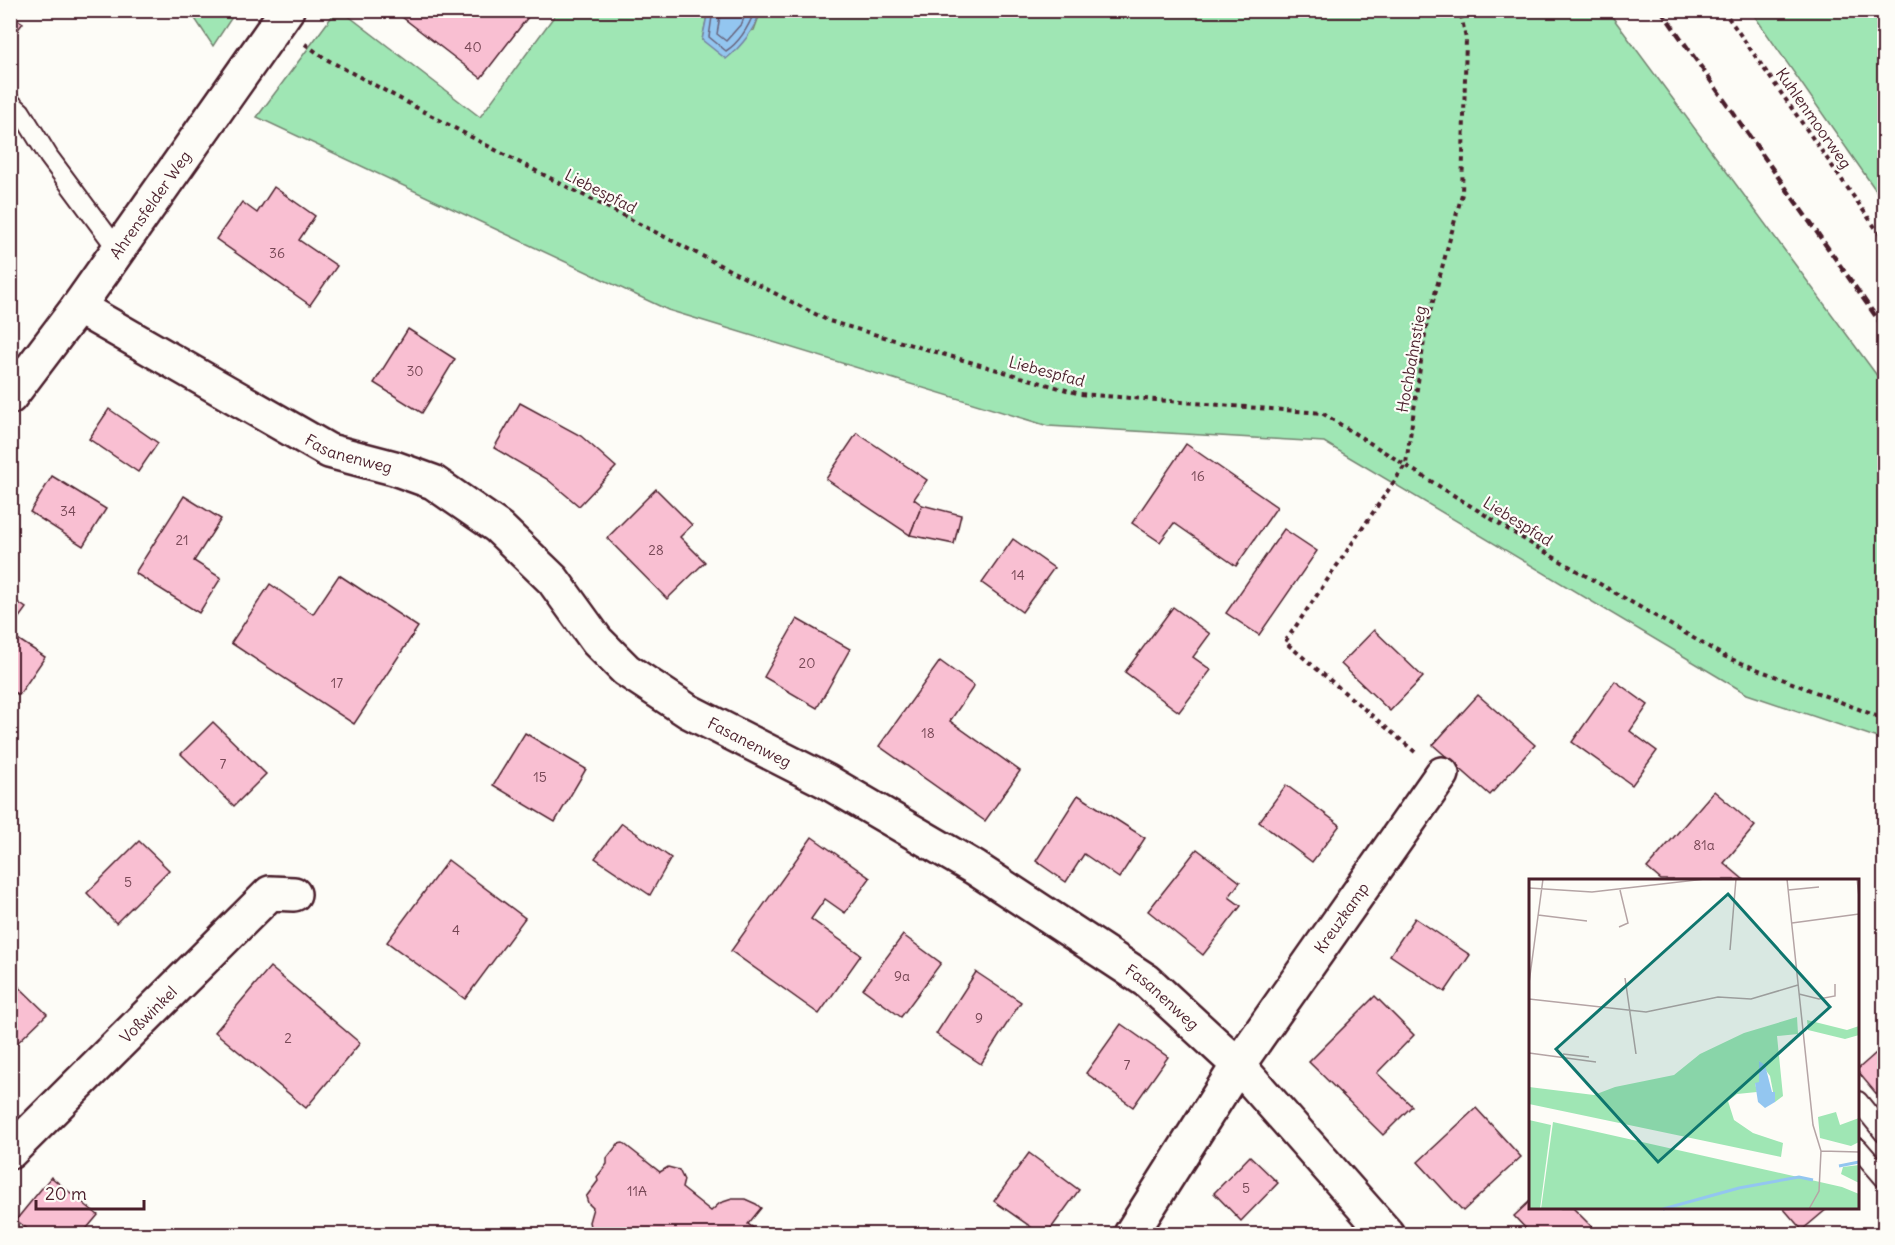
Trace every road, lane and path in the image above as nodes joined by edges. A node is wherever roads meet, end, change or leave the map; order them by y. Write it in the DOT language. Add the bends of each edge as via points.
graph roads {
  1 [pos="1460,10"];
  2 [pos="1723,10"];
  3 [pos="282,17"];
  4 [pos="10,102"];
  5 [pos="1884,240"];
  6 [pos="118,250"];
  7 [pos="78,307"];
  8 [pos="10,397"];
  9 [pos="1406,464"];
  10 [pos="1884,719"];
  11 [pos="1442,774"];
  12 [pos="294,894"];
  13 [pos="1238,1065"];
  14 [pos="1859,1103"];
  15 [pos="1884,1133"];
  16 [pos="1859,1150"];
  17 [pos="10,1152"];
  18 [pos="1884,1178"];
  19 [pos="1131,1234"];
  20 [pos="1387,1234"];
  1 -- 9 [label="path, Hochbahnstieg" via="1466,39 1462,194 1426,327"];
  2 -- 5 [label="path, Kuhlenmoorweg"];
  3 -- 6 [label="street, Ahrensfelder Weg"];
  3 -- 9 [label="path, Liebespfad" via="326,58 828,321 1080,394 1322,413"];
  4 -- 6 [label="lane"];
  6 -- 7 [label="street, Ahrensfelder Weg"];
  7 -- 8 [label="street, Ahrensfelder Weg"];
  7 -- 13 [label="street, Fasanenweg" via="329,451 433,482 498,527 553,580 597,641 626,670 688,711 826,781 975,868 1147,981"];
  9 -- 10 [label="path, Liebespfad" via="1538,548 1726,657"];
  9 -- 11 [label="path, Hochbahnstieg" via="1286,642"];
  11 -- 13 [label="street, Kreuzkamp"];
  12 -- 17 [label="street, Voßwinkel" via="270,894"];
  13 -- 19 [label="street, Kreuzkamp"];
  13 -- 20 [label="street, Fasanenweg"];
  14 -- 15 [label="lane"];
  16 -- 18 [label="lane"];
}
